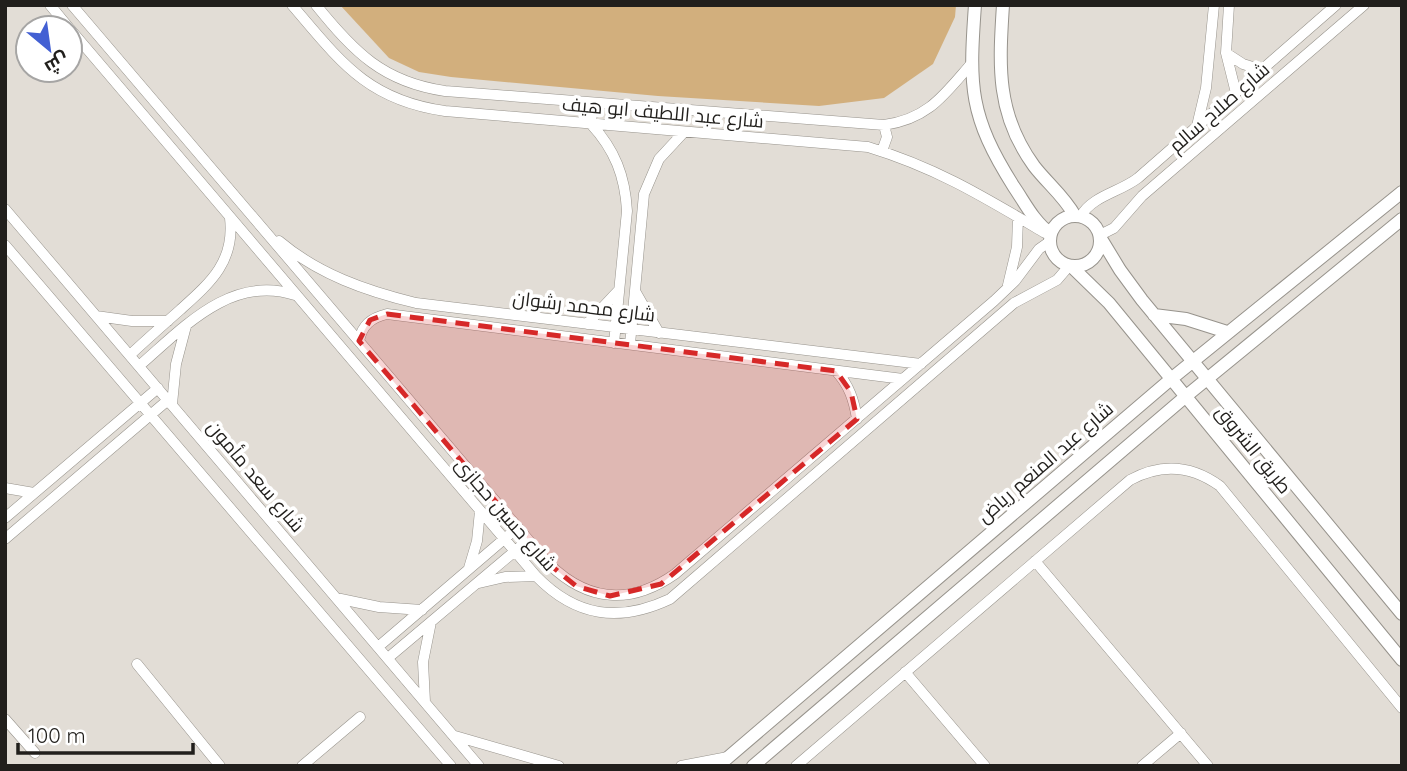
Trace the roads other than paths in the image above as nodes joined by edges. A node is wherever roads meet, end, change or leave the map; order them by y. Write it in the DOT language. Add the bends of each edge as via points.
graph roads {
  1 [pos="72,5"];
  2 [pos="292,5"];
  3 [pos="316,5"];
  4 [pos="975,5"];
  5 [pos="1003,5"];
  6 [pos="1214,5"];
  7 [pos="1229,5"];
  8 [pos="1336,5"];
  9 [pos="1364,5"];
  10 [pos="84,46"];
  11 [pos="1226,53"];
  12 [pos="971,64"];
  13 [pos="1262,70"];
  14 [pos="1236,93"];
  15 [pos="593,103"];
  16 [pos="591,124"];
  17 [pos="884,125"];
  18 [pos="1197,127"];
  19 [pos="684,132"];
  20 [pos="882,151"];
  21 [pos="1402,192"];
  22 [pos="236,197"];
  23 [pos="223,208"];
  24 [pos="5,209"];
  25 [pos="1078,216"];
  26 [pos="230,217"];
  27 [pos="1018,217"];
  28 [pos="1402,219"];
  29 [pos="1368,220"];
  30 [pos="261,227"];
  31 [pos="1100,236"];
  32 [pos="1381,236"];
  33 [pos="1050,237"];
  34 [pos="5,245"];
  35 [pos="1071,267"];
  36 [pos="619,290"];
  37 [pos="635,290"];
  38 [pos="1007,290"];
  39 [pos="297,296"];
  40 [pos="1154,315"];
  41 [pos="96,316"];
  42 [pos="168,321"];
  43 [pos="587,324"];
  44 [pos="187,325"];
  45 [pos="616,328"];
  46 [pos="631,330"];
  47 [pos="659,332"];
  48 [pos="1227,332"];
  49 [pos="359,341"];
  50 [pos="614,343"];
  51 [pos="630,344"];
  52 [pos="130,355"];
  53 [pos="1192,361"];
  54 [pos="921,364"];
  55 [pos="139,366"];
  56 [pos="836,370"];
  57 [pos="906,376"];
  58 [pos="1171,379"];
  59 [pos="1207,379"];
  60 [pos="919,385"];
  61 [pos="158,388"];
  62 [pos="1185,397"];
  63 [pos="170,402"];
  64 [pos="140,403"];
  65 [pos="150,415"];
  66 [pos="857,419"];
  67 [pos="5,488"];
  68 [pos="34,493"];
  69 [pos="480,511"];
  70 [pos="5,518"];
  71 [pos="517,528"];
  72 [pos="5,539"];
  73 [pos="504,539"];
  74 [pos="528,540"];
  75 [pos="514,551"];
  76 [pos="1035,561"];
  77 [pos="468,570"];
  78 [pos="536,576"];
  79 [pos="475,584"];
  80 [pos="336,598"];
  81 [pos="914,600"];
  82 [pos="422,610"];
  83 [pos="1402,614"];
  84 [pos="928,617"];
  85 [pos="431,622"];
  86 [pos="378,648"];
  87 [pos="388,659"];
  88 [pos="1402,660"];
  89 [pos="138,664"];
  90 [pos="905,672"];
  91 [pos="425,703"];
  92 [pos="1402,708"];
  93 [pos="360,717"];
  94 [pos="5,719"];
  95 [pos="1181,733"];
  96 [pos="454,736"];
  97 [pos="35,752"];
  98 [pos="729,757"];
  99 [pos="222,765"];
  100 [pos="302,766"];
  101 [pos="451,766"];
  102 [pos="479,766"];
  103 [pos="559,766"];
  104 [pos="681,766"];
  105 [pos="718,766"];
  106 [pos="753,766"];
  107 [pos="796,766"];
  108 [pos="985,766"];
  109 [pos="1142,766"];
  110 [pos="1208,766"];
  1 -- 22 [label="street, شارع حسين حجازى"];
  2 -- 16 [label="street, شارع عبد اللطيف ابو هيف" via="346,67 376,89 409,104"];
  3 -- 15 [label="street, شارع عبد اللطيف ابو هيف" via="358,53 384,72 414,85"];
  4 -- 12 [label="street"];
  5 -- 25 [label="street" via="1000,75 1010,123 1035,167"];
  6 -- 18 [label="street" via="1206,88"];
  7 -- 11 [label="street"];
  8 -- 13 [label="street, شارع صلاح سالم"];
  9 -- 31 [label="street, شارع صلاح سالم"];
  10 -- 23 [label="street, شارع حسين حجازى"];
  11 -- 13 [label="street"];
  11 -- 14 [label="street"];
  12 -- 17 [label="street, شارع عبد اللطيف ابو هيف" via="935,105"];
  12 -- 33 [label="street" via="975,106 986,139"];
  13 -- 14 [label="street, شارع صلاح سالم"];
  14 -- 18 [label="street, شارع صلاح سالم"];
  15 -- 16 [label="street"];
  15 -- 17 [label="street, شارع عبد اللطيف ابو هيف"];
  16 -- 19 [label="street, شارع عبد اللطيف ابو هيف"];
  16 -- 36 [label="street" via="614,155 626,191"];
  17 -- 20 [label="street" via="887,138"];
  18 -- 25 [label="street, شارع صلاح سالم" via="1130,184 1096,200"];
  19 -- 20 [label="street, شارع عبد اللطيف ابو هيف"];
  19 -- 37 [label="street" via="659,159 644,194"];
  20 -- 27 [label="street, شارع عبد اللطيف ابو هيف" via="956,181"];
  21 -- 29 [label="street, شارع عبد المنعم رياض"];
  22 -- 23 [label="street"];
  22 -- 30 [label="street, شارع حسين حجازى"];
  23 -- 26 [label="street, شارع حسين حجازى"];
  24 -- 41 [label="street, شارع سعد مأمون"];
  25 -- 31 [label="street" via="1093,223"];
  25 -- 33 [label="street" via="1060,221"];
  26 -- 39 [label="street, شارع حسين حجازى"];
  26 -- 42 [label="street" via="232,233 222,265"];
  27 -- 33 [label="street, شارع عبد اللطيف ابو هيف"];
  27 -- 38 [label="street" via="1015,261"];
  28 -- 32 [label="street"];
  29 -- 32 [label="street"];
  29 -- 48 [label="street, شارع عبد المنعم رياض"];
  30 -- 43 [label="street, شارع محمد رشوان" via="308,261 387,296"];
  30 -- 49 [label="street, شارع حسين حجازى"];
  31 -- 35 [label="street" via="1094,259"];
  31 -- 40 [label="street, طريق الشروق"];
  32 -- 59 [label="street"];
  33 -- 35 [label="street" via="1055,257"];
  33 -- 38 [label="street, شارع حسين حجازى"];
  34 -- 64 [label="street, شارع سعد مأمون"];
  35 -- 58 [label="street, طريق الشروق" via="1109,303"];
  35 -- 60 [label="street, شارع حسين حجازى" via="1057,280 1014,303"];
  36 -- 43 [label="street"];
  36 -- 45 [label="street"];
  37 -- 46 [label="street"];
  37 -- 47 [label="street"];
  38 -- 54 [label="street, شارع حسين حجازى"];
  39 -- 44 [label="street" via="265,291 232,297 201,312"];
  39 -- 69 [label="street, شارع حسين حجازى"];
  40 -- 48 [label="street" via="1193,320"];
  40 -- 53 [label="street, طريق الشروق"];
  41 -- 42 [label="street"];
  41 -- 52 [label="street, شارع سعد مأمون"];
  42 -- 52 [label="street"];
  43 -- 45 [label="street, شارع محمد رشوان"];
  44 -- 55 [label="street"];
  44 -- 63 [label="street"];
  45 -- 46 [label="street, شارع محمد رشوان"];
  45 -- 50 [label="street"];
  46 -- 47 [label="street, شارع محمد رشوان"];
  46 -- 51 [label="street"];
  47 -- 54 [label="street, شارع محمد رشوان"];
  48 -- 53 [label="street, شارع عبد المنعم رياض"];
  49 -- 50 [label="street, شارع محمد رشوان" via="370,320 387,314"];
  49 -- 71 [label="street, شارع حسين حجازى"];
  50 -- 51 [label="street, شارع محمد رشوان"];
  51 -- 56 [label="street, شارع محمد رشوان"];
  52 -- 55 [label="street, شارع سعد مأمون"];
  53 -- 58 [label="street, شارع عبد المنعم رياض"];
  53 -- 59 [label="street, طريق الشروق"];
  54 -- 57 [label="street, شارع حسين حجازى"];
  55 -- 61 [label="street, شارع سعد مأمون"];
  56 -- 57 [label="street, شارع محمد رشوان"];
  56 -- 66 [label="street" via="851,392"];
  57 -- 60 [label="street"];
  57 -- 66 [label="street, شارع حسين حجازى"];
  58 -- 62 [label="street, طريق الشروق"];
  58 -- 81 [label="street, شارع عبد المنعم رياض"];
  59 -- 62 [label="street"];
  59 -- 83 [label="street, طريق الشروق"];
  60 -- 78 [label="street, شارع حسين حجازى" via="670,599 635,612 599,612 564,600"];
  61 -- 63 [label="street, شارع سعد مأمون"];
  61 -- 64 [label="street"];
  62 -- 84 [label="street"];
  62 -- 88 [label="street, طريق الشروق"];
  63 -- 65 [label="street"];
  63 -- 80 [label="street, شارع سعد مأمون"];
  64 -- 65 [label="street, شارع سعد مأمون"];
  64 -- 68 [label="street"];
  65 -- 72 [label="street"];
  65 -- 101 [label="street, شارع سعد مأمون"];
  66 -- 74 [label="street, شارع حسين حجازى" via="675,574 645,591 610,596 576,586"];
  67 -- 68 [label="street"];
  68 -- 70 [label="street"];
  69 -- 73 [label="street, شارع حسين حجازى"];
  69 -- 77 [label="street"];
  71 -- 73 [label="street"];
  71 -- 74 [label="street, شارع حسين حجازى"];
  73 -- 75 [label="street, شارع حسين حجازى"];
  73 -- 77 [label="street"];
  74 -- 75 [label="street"];
  75 -- 78 [label="street, شارع حسين حجازى"];
  75 -- 79 [label="street"];
  76 -- 90 [label="street"];
  76 -- 92 [label="street" via="1130,480 1169,468 1196,472 1220,486"];
  76 -- 95 [label="street"];
  77 -- 82 [label="street"];
  78 -- 79 [label="street"];
  79 -- 85 [label="street"];
  80 -- 82 [label="street"];
  80 -- 86 [label="street, شارع سعد مأمون"];
  81 -- 84 [label="street"];
  81 -- 98 [label="street, شارع عبد المنعم رياض"];
  82 -- 86 [label="street"];
  84 -- 106 [label="street"];
  85 -- 87 [label="street"];
  85 -- 91 [label="street" via="423,662"];
  86 -- 87 [label="street, شارع سعد مأمون"];
  87 -- 91 [label="street, شارع سعد مأمون"];
  89 -- 99 [label="street"];
  90 -- 107 [label="street"];
  90 -- 108 [label="street"];
  91 -- 96 [label="street, شارع سعد مأمون"];
  93 -- 100 [label="street"];
  94 -- 97 [label="street"];
  95 -- 109 [label="street"];
  95 -- 110 [label="street"];
  96 -- 102 [label="street, شارع سعد مأمون"];
  96 -- 103 [label="street"];
  98 -- 104 [label="street"];
  98 -- 105 [label="street, شارع عبد المنعم رياض"];
}
